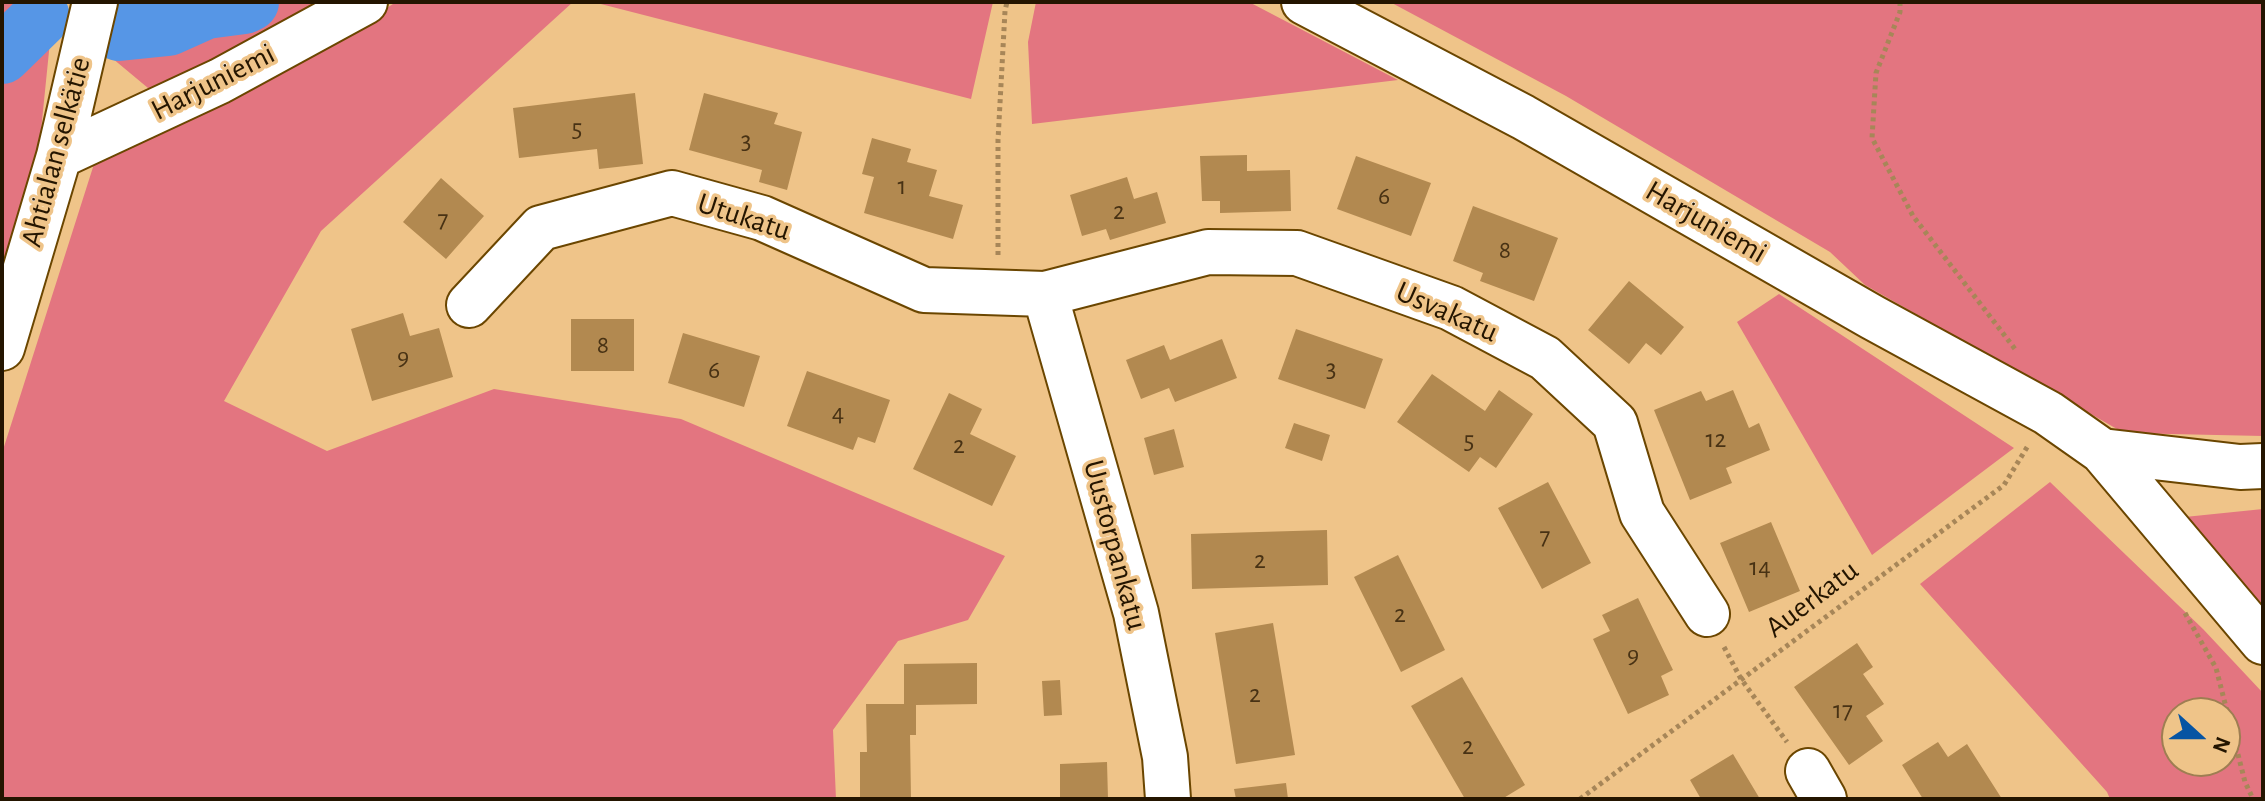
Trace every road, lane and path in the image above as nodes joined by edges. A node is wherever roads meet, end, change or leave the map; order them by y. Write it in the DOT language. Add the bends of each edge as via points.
graph roads {
  1 [pos="95,2"];
  2 [pos="365,2"];
  3 [pos="1007,2"];
  4 [pos="1304,2"];
  5 [pos="59,156"];
  6 [pos="998,292"];
  7 [pos="1045,294"];
  8 [pos="469,305"];
  9 [pos="2,348"];
  10 [pos="2048,413"];
  11 [pos="2102,451"];
  12 [pos="2263,466"];
  13 [pos="1707,614"];
  14 [pos="2263,642"];
  15 [pos="1741,679"];
  16 [pos="1816,785"];
  17 [pos="1168,799"];
  18 [pos="1580,799"];
  1 -- 5 [label="street, Ahtialan selkätie"];
  2 -- 5 [label="street, Harjuniemi" via="220,81"];
  3 -- 6 [label="path" via="998,140"];
  4 -- 10 [label="street, Harjuniemi" via="1523,117"];
  5 -- 9 [label="street, Ahtialan selkätie"];
  6 -- 7 [label="street, Utukatu"];
  6 -- 8 [label="street, Utukatu" via="924,290 762,218 672,193 541,228"];
  7 -- 13 [label="street, Usvakatu" via="1208,252 1297,253 1451,308 1545,358 1615,423 1642,513"];
  7 -- 17 [label="street, Uustorpankatu" via="1136,613 1165,757"];
  10 -- 11 [label="street, Harjuniemi"];
  10 -- 15 [label="path, Auerkatu" via="2004,485"];
  11 -- 12 [label="street, Harjuniemi"];
  11 -- 14 [label="street, Harjuniemi"];
  13 -- 15 [label="path"];
  15 -- 16 [label="path"];
  15 -- 18 [label="path, Auerkatu"];
}
